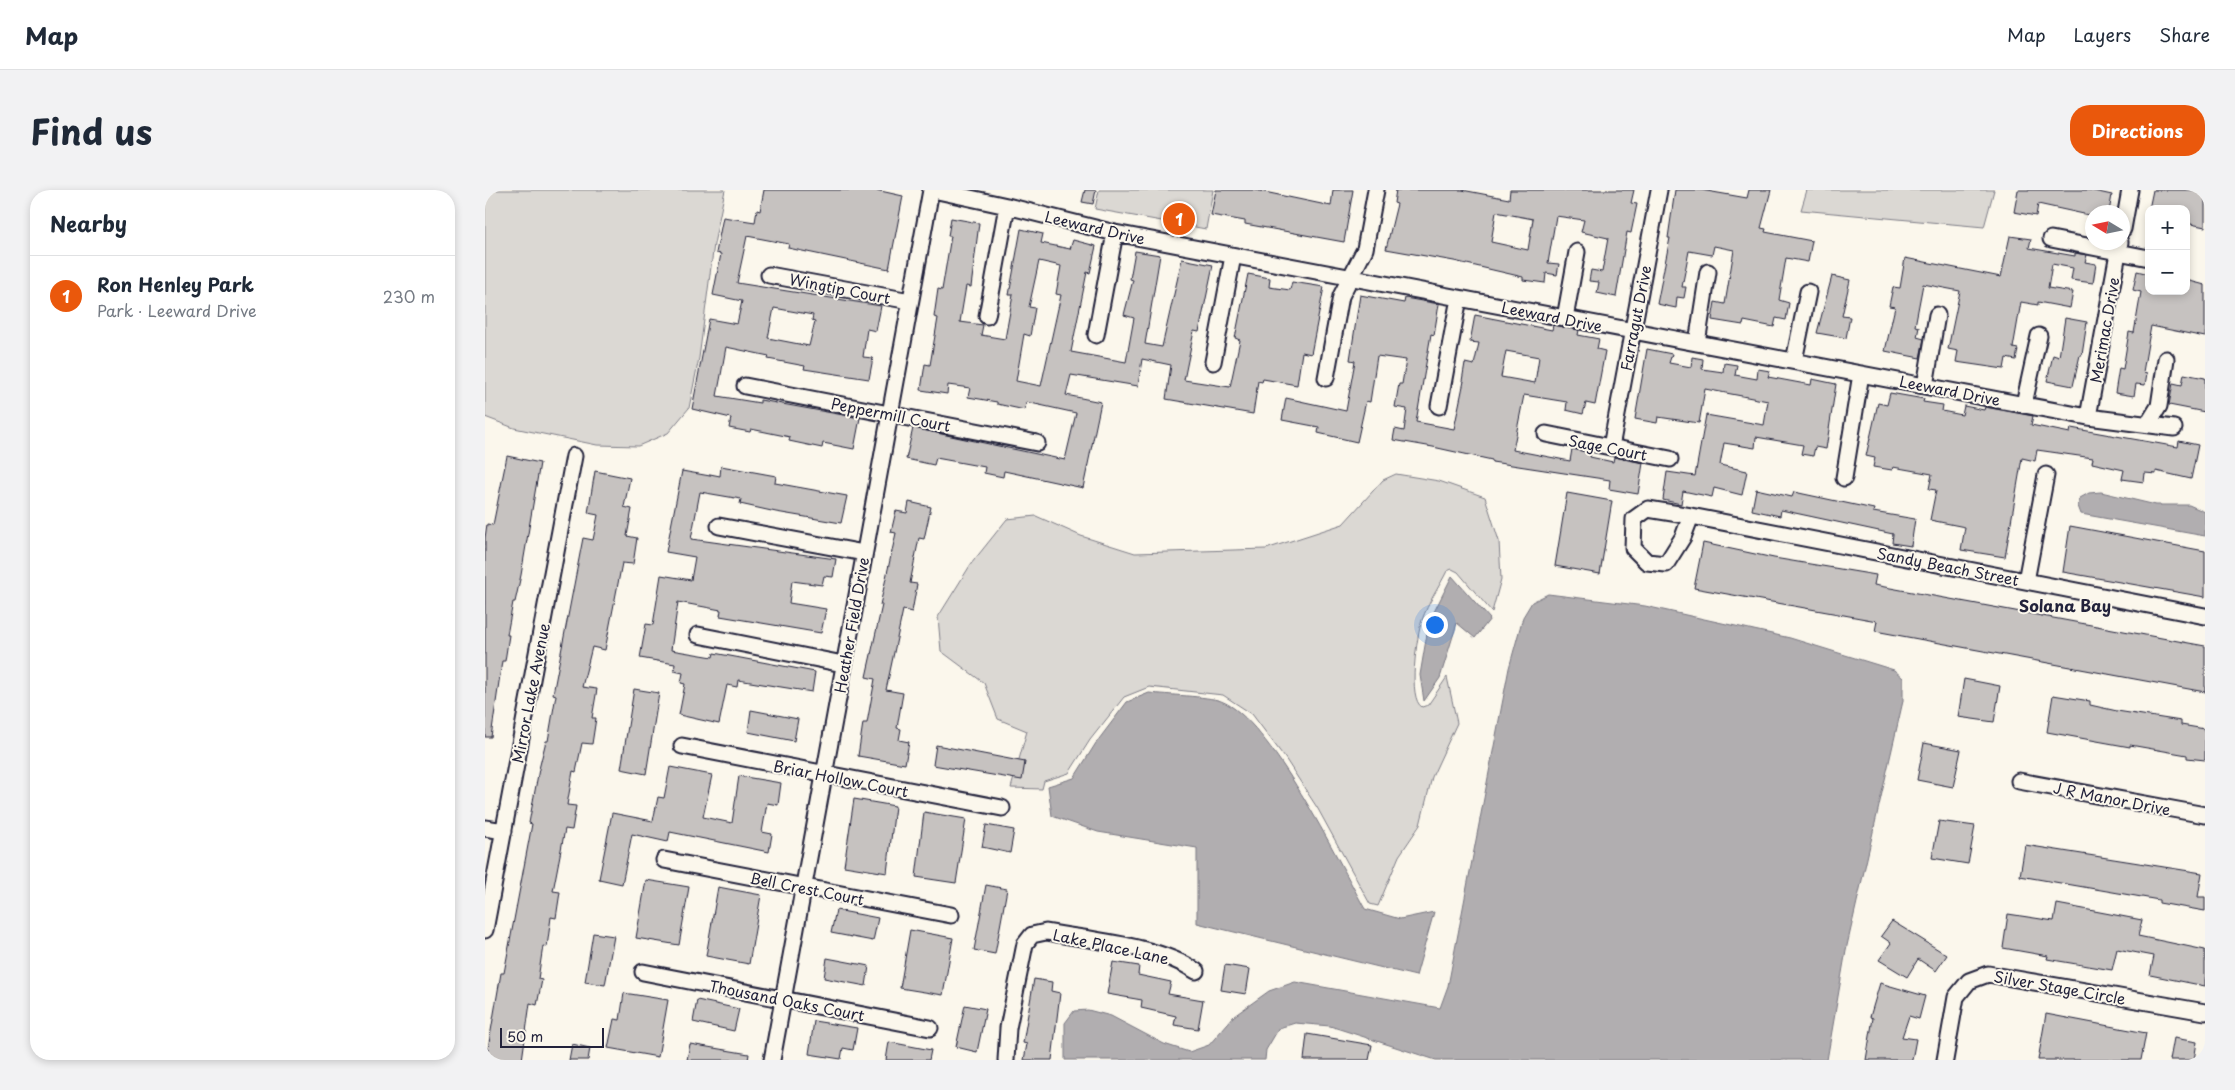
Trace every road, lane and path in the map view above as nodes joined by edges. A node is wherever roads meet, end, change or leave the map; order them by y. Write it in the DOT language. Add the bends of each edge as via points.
graph roads {
  1 [pos="932,190"];
  2 [pos="1376,190"];
  3 [pos="1659,190"];
  4 [pos="2130,190"];
  5 [pos="2127,205"];
  6 [pos="1007,206"];
  7 [pos="1115,233"];
  8 [pos="2051,239"];
  9 [pos="2085,243"];
  10 [pos="2118,250"];
  11 [pos="2127,250"];
  12 [pos="1577,252"];
  13 [pos="1233,256"];
  14 [pos="2145,257"];
  15 [pos="1708,272"];
  16 [pos="769,275"];
  17 [pos="1351,279"];
  18 [pos="1808,292"];
  19 [pos="1459,298"];
  20 [pos="910,301"];
  21 [pos="1937,315"];
  22 [pos="987,316"];
  23 [pos="1565,318"];
  24 [pos="1633,331"];
  25 [pos="1096,335"];
  26 [pos="2039,336"];
  27 [pos="1697,343"];
  28 [pos="2166,359"];
  29 [pos="1794,361"];
  30 [pos="1213,362"];
  31 [pos="1861,374"];
  32 [pos="1326,378"];
  33 [pos="745,386"];
  34 [pos="1925,386"];
  35 [pos="2024,404"];
  36 [pos="1439,406"];
  37 [pos="889,414"];
  38 [pos="2088,417"];
  39 [pos="2148,424"];
  40 [pos="2174,428"];
  41 [pos="1546,434"];
  42 [pos="1037,443"];
  43 [pos="1611,447"];
  44 [pos="574,456"];
  45 [pos="1670,459"];
  46 [pos="2046,475"];
  47 [pos="1843,478"];
  48 [pos="1691,516"];
  49 [pos="719,526"];
  50 [pos="864,553"];
  51 [pos="2026,581"];
  52 [pos="2205,616"];
  53 [pos="698,635"];
  54 [pos="843,664"];
  55 [pos="681,746"];
  56 [pos="823,775"];
  57 [pos="2019,781"];
  58 [pos="1002,808"];
  59 [pos="2205,815"];
  60 [pos="485,828"];
  61 [pos="504,831"];
  62 [pos="664,860"];
  63 [pos="803,887"];
  64 [pos="951,915"];
  65 [pos="485,930"];
  66 [pos="1196,970"];
  67 [pos="643,972"];
  68 [pos="782,1000"];
  69 [pos="2205,1012"];
  70 [pos="930,1028"];
  71 [pos="771,1060"];
  72 [pos="1006,1060"];
  73 [pos="1945,1060"];
  1 -- 6 [label="street, Leeward Drive"];
  1 -- 20 [label="street, Heather Field Drive"];
  2 -- 17 [label="street" via="1365,249"];
  3 -- 24 [label="street, Farragut Drive"];
  4 -- 5 [label="street"];
  6 -- 7 [label="street, Leeward Drive"];
  6 -- 22 [label="street"];
  7 -- 13 [label="street, Leeward Drive"];
  7 -- 25 [label="street"];
  8 -- 9 [label="street"];
  10 -- 38 [label="street, Merimac Drive"];
  11 -- 14 [label="street"];
  12 -- 23 [label="street"];
  13 -- 17 [label="street, Leeward Drive"];
  13 -- 30 [label="street"];
  15 -- 27 [label="street"];
  16 -- 20 [label="street, Wingtip Court"];
  17 -- 19 [label="street, Leeward Drive"];
  17 -- 32 [label="street" via="1341,296"];
  18 -- 29 [label="street"];
  19 -- 23 [label="street, Leeward Drive"];
  19 -- 36 [label="street"];
  20 -- 37 [label="street, Heather Field Drive"];
  21 -- 34 [label="street"];
  23 -- 24 [label="street, Leeward Drive"];
  24 -- 27 [label="street, Leeward Drive"];
  24 -- 43 [label="street, Farragut Drive"];
  26 -- 35 [label="street"];
  27 -- 29 [label="street, Leeward Drive"];
  28 -- 39 [label="street" via="2159,406"];
  29 -- 31 [label="street, Leeward Drive"];
  31 -- 34 [label="street, Leeward Drive"];
  31 -- 47 [label="street"];
  33 -- 37 [label="street, Peppermill Court"];
  34 -- 35 [label="street, Leeward Drive"];
  35 -- 38 [label="street, Leeward Drive"];
  37 -- 42 [label="street, Peppermill Court"];
  37 -- 50 [label="street, Heather Field Drive"];
  38 -- 39 [label="street, Leeward Drive"];
  39 -- 40 [label="street, Leeward Drive"];
  41 -- 43 [label="street, Sage Court"];
  43 -- 45 [label="street, Sage Court"];
  44 -- 61 [label="street, Mirror Lake Avenue"];
  46 -- 51 [label="street"];
  48 -- 51 [label="street, Sandy Beach Street"];
  49 -- 50 [label="street"];
  50 -- 54 [label="street, Heather Field Drive"];
  51 -- 52 [label="street, Sandy Beach Street"];
  53 -- 54 [label="street"];
  54 -- 56 [label="street, Heather Field Drive"];
  55 -- 56 [label="street, Briar Hollow Court"];
  56 -- 58 [label="street, Briar Hollow Court"];
  56 -- 63 [label="street, Heather Field Drive"];
  57 -- 59 [label="street, J R Manor Drive"];
  60 -- 61 [label="street"];
  61 -- 65 [label="street, Mirror Lake Avenue"];
  62 -- 63 [label="street, Bell Crest Court"];
  63 -- 64 [label="street, Bell Crest Court"];
  63 -- 68 [label="street, Heather Field Drive"];
  66 -- 72 [label="street, Lake Place Lane" via="1181,961 1155,953 1046,932 1032,935 1025,944 1008,1028"];
  67 -- 68 [label="street, Thousand Oaks Court"];
  68 -- 70 [label="street, Thousand Oaks Court"];
  68 -- 71 [label="street, Heather Field Drive"];
  69 -- 73 [label="street, Silver Stage Circle" via="1988,974 1969,981 1957,997"];
}
